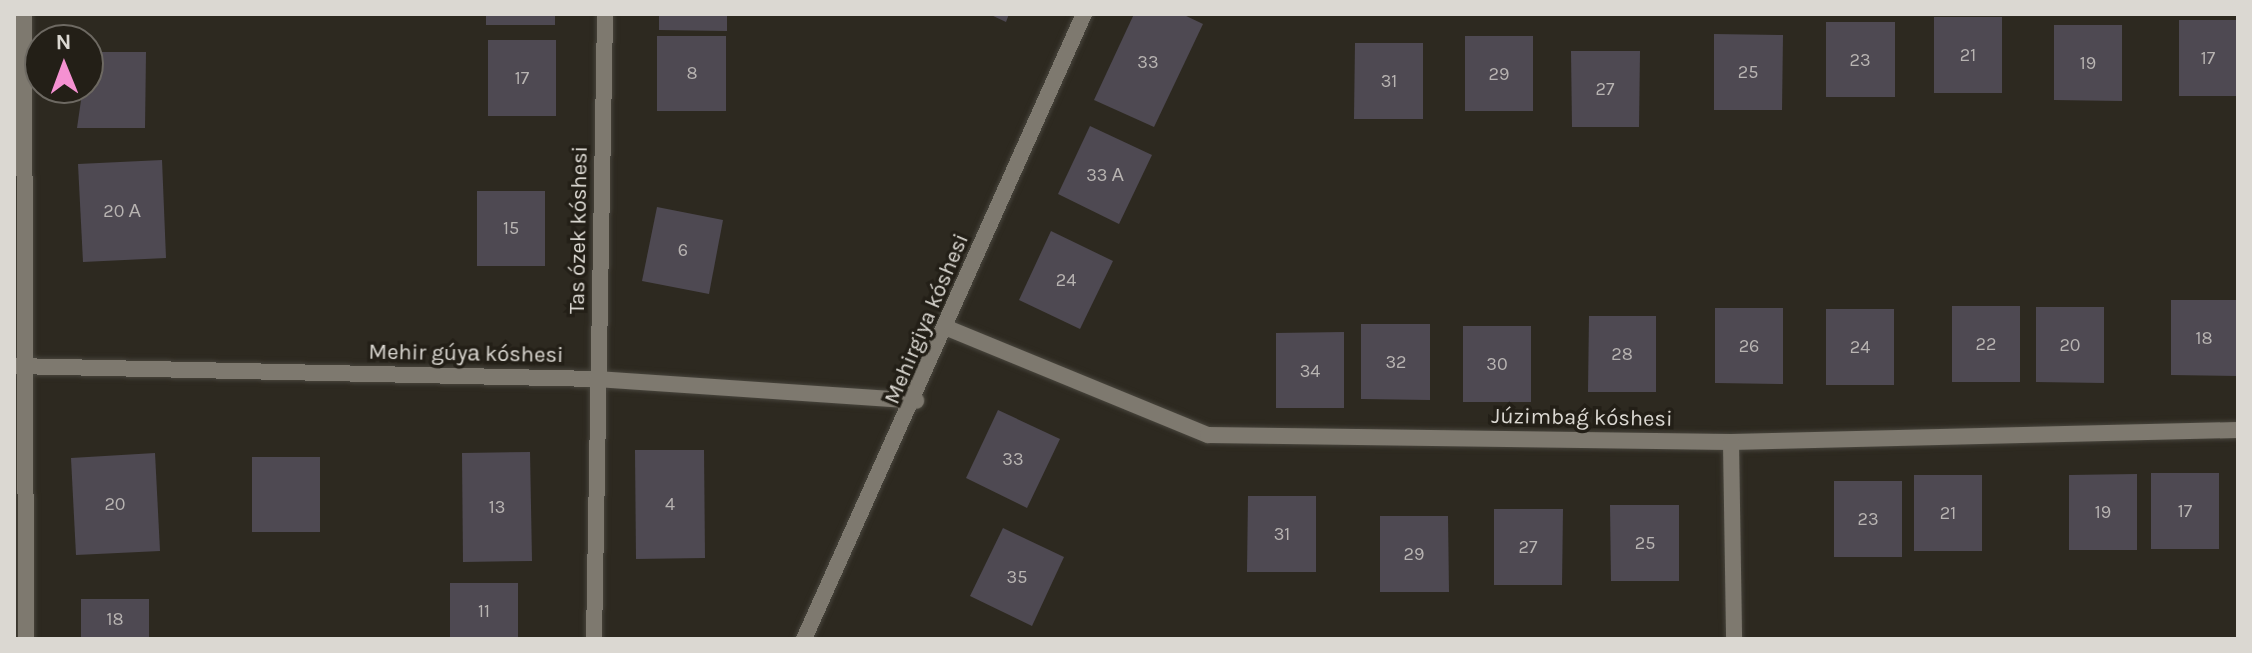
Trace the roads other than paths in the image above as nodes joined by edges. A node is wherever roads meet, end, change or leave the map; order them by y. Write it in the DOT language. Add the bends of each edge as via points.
graph roads {
  1 [pos="24,14"];
  2 [pos="605,14"];
  3 [pos="1084,14"];
  4 [pos="947,328"];
  5 [pos="20,366"];
  6 [pos="597,379"];
  7 [pos="916,401"];
  8 [pos="2238,430"];
  9 [pos="1731,442"];
  10 [pos="26,639"];
  11 [pos="594,639"];
  12 [pos="804,639"];
  13 [pos="1734,639"];
  1 -- 5 [label="street"];
  2 -- 6 [label="street, Tas ózek kóshesi"];
  3 -- 4 [label="street, Mehirgiya kóshesi"];
  4 -- 7 [label="street, Mehirgiya kóshesi"];
  4 -- 9 [label="street, Júzimbaǵ kóshesi" via="1208,435"];
  5 -- 6 [label="street, Mehir gúyа kóshesi"];
  5 -- 10 [label="street"];
  6 -- 7 [label="street, Mehir gúyа kóshesi"];
  6 -- 11 [label="street, Tas ózek kóshesi"];
  7 -- 12 [label="street, Mehirgiya kóshesi"];
  8 -- 9 [label="street, Júzimbaǵ kóshesi"];
  9 -- 13 [label="street"];
}
